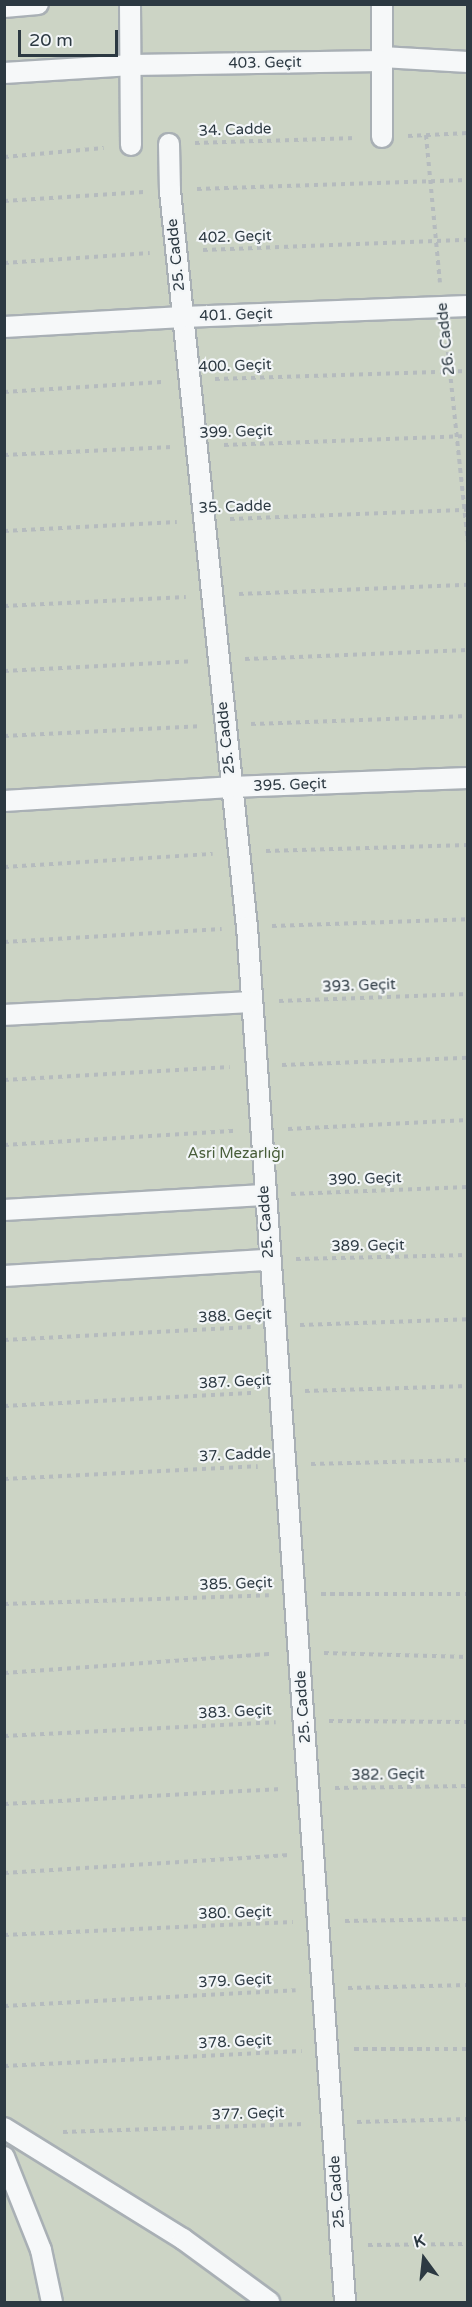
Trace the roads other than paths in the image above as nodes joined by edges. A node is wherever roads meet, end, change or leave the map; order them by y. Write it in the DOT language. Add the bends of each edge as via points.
graph roads {
  1 [pos="38,4"];
  2 [pos="130,4"];
  3 [pos="382,4"];
  4 [pos="4,7"];
  5 [pos="382,59"];
  6 [pos="468,62"];
  7 [pos="132,65"];
  8 [pos="4,73"];
  9 [pos="382,137"];
  10 [pos="169,144"];
  11 [pos="131,145"];
  12 [pos="468,306"];
  13 [pos="183,317"];
  14 [pos="4,327"];
  15 [pos="468,778"];
  16 [pos="231,787"];
  17 [pos="4,801"];
  18 [pos="251,1002"];
  19 [pos="4,1015"];
  20 [pos="264,1195"];
  21 [pos="4,1210"];
  22 [pos="269,1260"];
  23 [pos="4,1276"];
  24 [pos="4,2128"];
  25 [pos="4,2157"];
  26 [pos="52,2302"];
  27 [pos="269,2302"];
  28 [pos="345,2302"];
  1 -- 4 [label="lane"];
  2 -- 7 [label="lane"];
  3 -- 5 [label="lane"];
  5 -- 6 [label="lane, 403. Geçit"];
  5 -- 7 [label="lane, 403. Geçit"];
  5 -- 9 [label="lane"];
  7 -- 8 [label="lane, 403. Geçit"];
  7 -- 11 [label="lane"];
  10 -- 13 [label="lane, 25. Cadde"];
  12 -- 13 [label="lane, 401. Geçit"];
  13 -- 14 [label="lane, 401. Geçit"];
  13 -- 16 [label="lane, 25. Cadde"];
  15 -- 16 [label="lane, 395. Geçit"];
  16 -- 17 [label="lane, 395. Geçit"];
  16 -- 18 [label="lane, 25. Cadde"];
  18 -- 19 [label="lane"];
  18 -- 20 [label="lane, 25. Cadde"];
  20 -- 21 [label="lane"];
  20 -- 22 [label="lane, 25. Cadde"];
  22 -- 23 [label="lane"];
  22 -- 28 [label="lane, 25. Cadde"];
  24 -- 27 [label="lane" via="183,2239"];
  25 -- 26 [label="lane" via="41,2250"];
}
